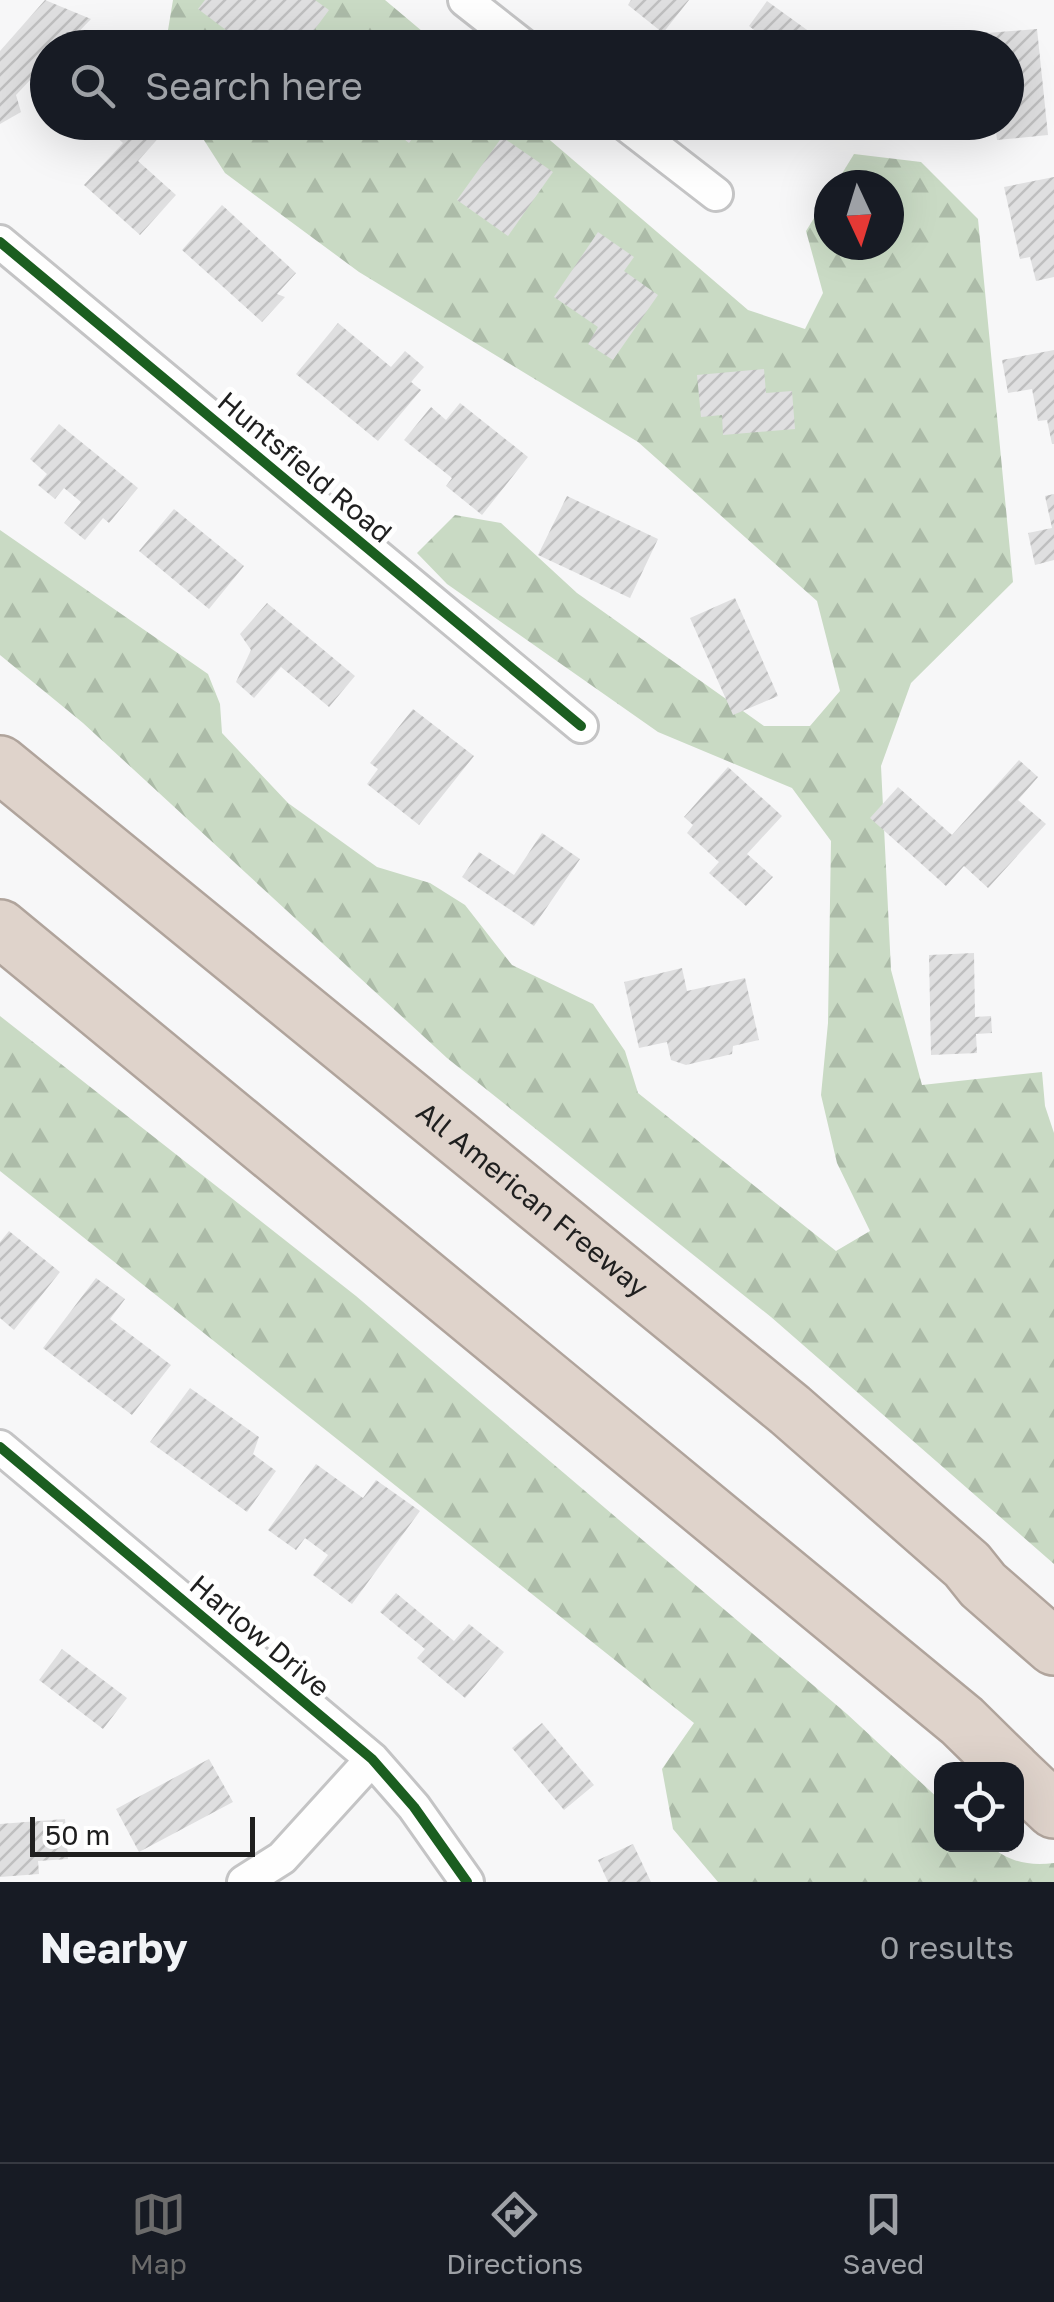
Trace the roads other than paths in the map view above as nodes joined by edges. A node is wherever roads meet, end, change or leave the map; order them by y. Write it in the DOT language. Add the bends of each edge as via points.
graph roads {
  1 [pos="464,0"];
  2 [pos="503,30"];
  3 [pos="646,140"];
  4 [pos="716,194"];
  5 [pos="0,242"];
  6 [pos="581,726"];
  7 [pos="0,764"];
  8 [pos="0,928"];
  9 [pos="0,1447"];
  10 [pos="1054,1647"];
  11 [pos="372,1759"];
  12 [pos="1003,1762"];
  13 [pos="1024,1782"];
  14 [pos="1054,1810"];
  15 [pos="244,1882"];
  16 [pos="467,1882"];
  1 -- 2 [label="street"];
  3 -- 4 [label="street"];
  5 -- 6 [label="street, Huntsfield Road"];
  7 -- 10 [label="highway, All American Freeway" via="790,1410"];
  8 -- 12 [label="highway" via="917,1684"];
  9 -- 11 [label="street, Harlow Drive"];
  11 -- 15 [label="street" via="282,1858"];
  11 -- 16 [label="street, Harlow Drive"];
  13 -- 14 [label="highway"];
}
